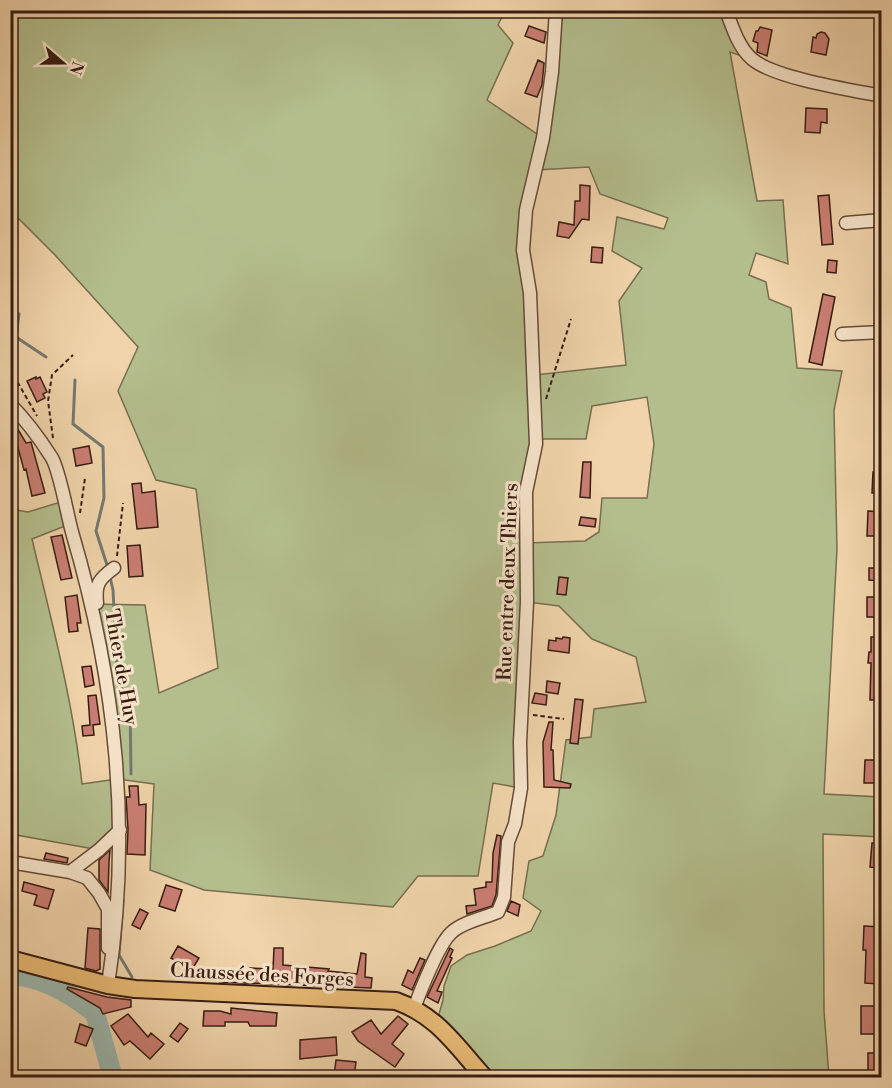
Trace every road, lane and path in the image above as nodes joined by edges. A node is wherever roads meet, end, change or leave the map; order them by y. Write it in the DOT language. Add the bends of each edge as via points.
graph roads {
  1 [pos="556,10"];
  2 [pos="726,10"];
  3 [pos="882,96"];
  4 [pos="882,220"];
  5 [pos="846,223"];
  6 [pos="571,318"];
  7 [pos="882,332"];
  8 [pos="842,334"];
  9 [pos="73,355"];
  10 [pos="546,401"];
  11 [pos="10,404"];
  12 [pos="52,458"];
  13 [pos="85,478"];
  14 [pos="123,502"];
  15 [pos="74,538"];
  16 [pos="114,567"];
  17 [pos="98,637"];
  18 [pos="522,714"];
  19 [pos="564,719"];
  20 [pos="120,830"];
  21 [pos="10,861"];
  22 [pos="70,872"];
  23 [pos="113,956"];
  24 [pos="10,960"];
  25 [pos="108,985"];
  26 [pos="414,1008"];
  27 [pos="485,1077"];
  1 -- 18 [label="street, Rue entre deux Thiers" via="551,83 526,210 523,250 530,293 536,444 526,492"];
  2 -- 3 [label="street" via="743,48 762,66"];
  4 -- 5 [label="street"];
  6 -- 10 [label="path"];
  7 -- 8 [label="street"];
  9 -- 12 [label="path" via="52,375 48,401 55,447"];
  11 -- 12 [label="street, Thier de Huy"];
  12 -- 15 [label="street, Thier de Huy"];
  13 -- 15 [label="path"];
  14 -- 16 [label="path"];
  15 -- 17 [label="street, Thier de Huy"];
  16 -- 17 [label="street" via="100,579 96,592"];
  17 -- 20 [label="street, Thier de Huy" via="114,728"];
  18 -- 19 [label="path"];
  18 -- 26 [label="street, Rue entre deux Thiers" via="521,788 508,842 504,897 498,912 451,933"];
  20 -- 22 [label="street"];
  20 -- 23 [label="street, Thier de Huy"];
  21 -- 22 [label="street"];
  22 -- 23 [label="street, Thier de Huy" via="87,878 108,909 108,950"];
  23 -- 25 [label="street, Thier de Huy"];
  24 -- 25 [label="main road, Chaussée des Forges"];
  25 -- 26 [label="main road, Chaussée des Forges" via="396,1002"];
  26 -- 27 [label="main road, Chaussée des Forges" via="436,1022"];
}
